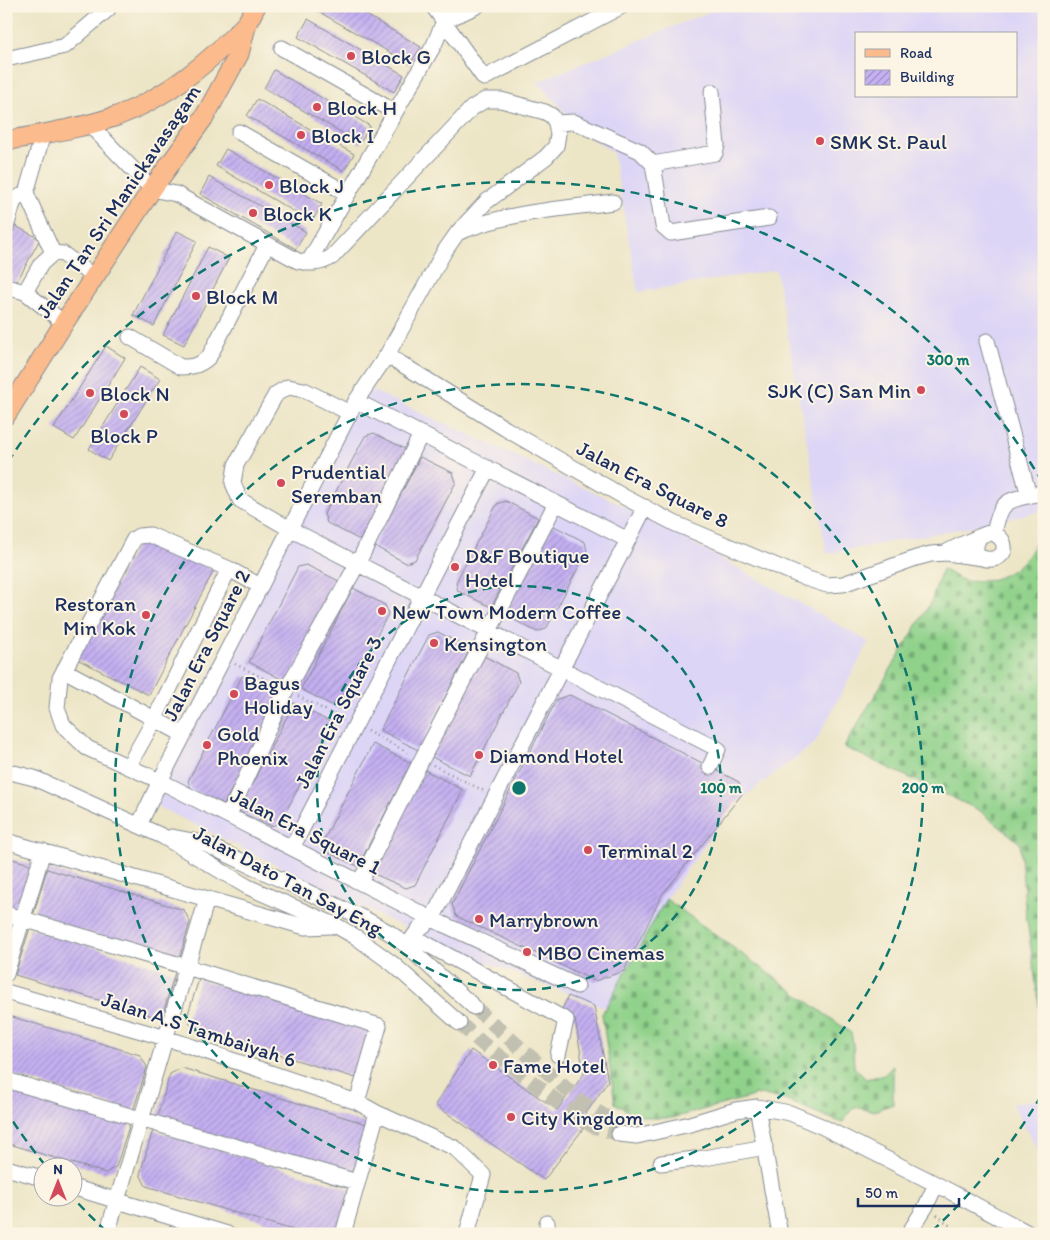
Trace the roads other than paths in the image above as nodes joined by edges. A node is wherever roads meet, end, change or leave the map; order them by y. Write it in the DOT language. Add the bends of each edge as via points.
graph roads {
  1 [pos="432,6"];
  2 [pos="477,6"];
  3 [pos="622,6"];
  4 [pos="108,9"];
  5 [pos="254,11"];
  6 [pos="444,21"];
  7 [pos="282,48"];
  8 [pos="6,59"];
  9 [pos="712,92"];
  10 [pos="395,112"];
  11 [pos="556,123"];
  12 [pos="89,124"];
  13 [pos="239,132"];
  14 [pos="43,134"];
  15 [pos="6,141"];
  16 [pos="653,164"];
  17 [pos="152,189"];
  18 [pos="348,194"];
  19 [pos="16,197"];
  20 [pos="613,202"];
  21 [pos="769,218"];
  22 [pos="6,227"];
  23 [pos="458,232"];
  24 [pos="267,245"];
  25 [pos="53,253"];
  26 [pos="308,263"];
  27 [pos="94,276"];
  28 [pos="6,287"];
  29 [pos="25,292"];
  30 [pos="64,323"];
  31 [pos="130,337"];
  32 [pos="987,341"];
  33 [pos="387,355"];
  34 [pos="353,407"];
  35 [pos="6,415"];
  36 [pos="421,434"];
  37 [pos="488,468"];
  38 [pos="1036,494"];
  39 [pos="556,503"];
  40 [pos="645,507"];
  41 [pos="290,529"];
  42 [pos="987,536"];
  43 [pos="628,540"];
  44 [pos="946,552"];
  45 [pos="983,558"];
  46 [pos="358,563"];
  47 [pos="229,570"];
  48 [pos="260,586"];
  49 [pos="422,596"];
  50 [pos="490,630"];
  51 [pos="562,667"];
  52 [pos="64,670"];
  53 [pos="154,720"];
  54 [pos="184,735"];
  55 [pos="128,767"];
  56 [pos="710,767"];
  57 [pos="6,771"];
  58 [pos="160,780"];
  59 [pos="229,815"];
  60 [pos="139,825"];
  61 [pos="162,836"];
  62 [pos="6,841"];
  63 [pos="292,848"];
  64 [pos="43,851"];
  65 [pos="360,882"];
  66 [pos="207,899"];
  67 [pos="6,914"];
  68 [pos="23,919"];
  69 [pos="432,919"];
  70 [pos="336,925"];
  71 [pos="411,942"];
  72 [pos="187,967"];
  73 [pos="6,974"];
  74 [pos="577,986"];
  75 [pos="6,992"];
  76 [pos="474,1007"];
  77 [pos="459,1023"];
  78 [pos="166,1038"];
  79 [pos="558,1055"];
  80 [pos="6,1080"];
  81 [pos="357,1102"];
  82 [pos="757,1107"];
  83 [pos="377,1113"];
  84 [pos="142,1119"];
  85 [pos="622,1130"];
  86 [pos="765,1147"];
  87 [pos="661,1164"];
  88 [pos="6,1168"];
  89 [pos="32,1175"];
  90 [pos="357,1182"];
  91 [pos="936,1184"];
  92 [pos="82,1191"];
  93 [pos="117,1201"];
  94 [pos="107,1234"];
  95 [pos="227,1234"];
  96 [pos="343,1234"];
  97 [pos="467,1234"];
  98 [pos="780,1234"];
  99 [pos="912,1234"];
  100 [pos="1030,1234"];
  1 -- 6 [label="street"];
  2 -- 6 [label="street"];
  3 -- 6 [label="street" via="484,78"];
  4 -- 8 [label="street" via="65,46"];
  5 -- 12 [label="main road" via="217,54 173,87 142,105"];
  5 -- 17 [label="main road, Jalan Tan Sri Manickavasagam" via="239,54 205,116"];
  6 -- 10 [label="street" via="434,45"];
  7 -- 10 [label="street"];
  9 -- 16 [label="street" via="715,154"];
  10 -- 18 [label="street"];
  11 -- 16 [label="street" via="574,122 640,151"];
  11 -- 23 [label="street, Jalan Era Square 2" via="556,146 551,152 486,202"];
  11 -- 26 [label="street" via="545,112 501,100 485,100 472,108 332,257 322,263"];
  12 -- 14 [label="main road"];
  12 -- 17 [label="street"];
  13 -- 18 [label="street"];
  14 -- 15 [label="main road"];
  14 -- 19 [label="street"];
  16 -- 21 [label="street" via="663,226 671,233"];
  17 -- 24 [label="street" via="176,194"];
  17 -- 27 [label="main road, Jalan Tan Sri Manickavasagam"];
  18 -- 26 [label="street"];
  19 -- 22 [label="street"];
  19 -- 25 [label="street"];
  20 -- 23 [label="street" via="513,216"];
  23 -- 33 [label="street, Jalan Era Square 2"];
  24 -- 26 [label="street"];
  24 -- 31 [label="street" via="210,357 201,364 181,367"];
  25 -- 27 [label="street" via="63,254"];
  25 -- 29 [label="street" via="41,264"];
  27 -- 30 [label="main road, Jalan Tan Sri Manickavasagam"];
  28 -- 29 [label="street"];
  29 -- 30 [label="street"];
  30 -- 35 [label="main road, Jalan Tan Sri Manickavasagam"];
  32 -- 38 [label="street"];
  33 -- 34 [label="street, Jalan Era Square 2"];
  33 -- 40 [label="street, Jalan Era Square 8" via="506,430"];
  34 -- 36 [label="street"];
  34 -- 41 [label="street, Jalan Era Square 2"];
  34 -- 41 [label="street" via="288,387 276,394 236,465 233,483 240,500"];
  36 -- 37 [label="street"];
  36 -- 46 [label="street"];
  37 -- 39 [label="street"];
  37 -- 49 [label="street, Jalan Era Square 3"];
  38 -- 42 [label="street" via="1003,505"];
  39 -- 43 [label="street"];
  39 -- 50 [label="street"];
  40 -- 43 [label="street"];
  40 -- 44 [label="street, Jalan Era Square 8" via="676,524 827,585 843,584 916,558"];
  41 -- 46 [label="street"];
  41 -- 48 [label="street, Jalan Era Square 2"];
  42 -- 44 [label="street, Jalan Era Square 8"];
  42 -- 45 [label="street" via="977,542 977,551"];
  42 -- 45 [label="street" via="1003,542 1003,550 995,559"];
  43 -- 51 [label="street"];
  44 -- 45 [label="street, Jalan Era Square 8"];
  46 -- 49 [label="street"];
  46 -- 59 [label="street" via="286,690"];
  47 -- 48 [label="street, Jalan Era Square 1"];
  47 -- 52 [label="street, Jalan Era Square 1" via="150,535 134,539"];
  47 -- 53 [label="street"];
  48 -- 54 [label="street, Jalan Era Square 2"];
  49 -- 50 [label="street"];
  49 -- 63 [label="street, Jalan Era Square 3"];
  50 -- 51 [label="street"];
  50 -- 65 [label="street"];
  51 -- 56 [label="street" via="718,749"];
  51 -- 69 [label="street"];
  52 -- 53 [label="street"];
  52 -- 55 [label="street, Jalan Era Square 1" via="59,683 57,708 63,725 87,748"];
  53 -- 54 [label="street"];
  53 -- 55 [label="street"];
  54 -- 58 [label="street, Jalan Era Square 2"];
  55 -- 58 [label="street, Jalan Era Square 1"];
  57 -- 60 [label="street, Jalan Dato Tan Say Eng" via="34,778"];
  58 -- 59 [label="street, Jalan Era Square 1"];
  58 -- 60 [label="street, Jalan Era Square 2"];
  59 -- 63 [label="street, Jalan Era Square 1"];
  60 -- 61 [label="street, Jalan Dato Tan Say Eng"];
  61 -- 70 [label="street, Jalan Dato Tan Say Eng" via="248,887"];
  61 -- 71 [label="street, Jalan Dato Tan Say Eng" via="203,843"];
  62 -- 64 [label="street"];
  63 -- 65 [label="street, Jalan Era Square 1"];
  64 -- 66 [label="street"];
  64 -- 68 [label="street"];
  65 -- 69 [label="street, Jalan Era Square 1"];
  66 -- 70 [label="street" via="305,927"];
  66 -- 72 [label="street"];
  67 -- 68 [label="street"];
  68 -- 72 [label="street"];
  68 -- 73 [label="street"];
  69 -- 71 [label="street"];
  69 -- 74 [label="street, Jalan Era Square 1"];
  70 -- 77 [label="street, Jalan Dato Tan Say Eng" via="393,964"];
  71 -- 76 [label="street, Jalan Dato Tan Say Eng"];
  71 -- 79 [label="street" via="566,1020"];
  72 -- 78 [label="street"];
  72 -- 81 [label="street" via="380,1026"];
  75 -- 78 [label="street, Jalan A.S Tambaiyah 6"];
  78 -- 81 [label="street, Jalan A.S Tambaiyah 6"];
  78 -- 84 [label="street"];
  80 -- 84 [label="street"];
  81 -- 83 [label="street, Jalan A.S Tambaiyah 6"];
  82 -- 85 [label="street" via="638,1136"];
  82 -- 86 [label="street"];
  82 -- 91 [label="street" via="790,1112"];
  83 -- 90 [label="street"];
  83 -- 97 [label="street, Jalan A.S Tambaiyah 6" via="455,1148 483,1175"];
  84 -- 90 [label="street"];
  84 -- 93 [label="street"];
  86 -- 87 [label="street"];
  86 -- 98 [label="street"];
  88 -- 89 [label="street"];
  90 -- 96 [label="street"];
  91 -- 99 [label="street" via="911,1230"];
  91 -- 100 [label="street"];
  92 -- 93 [label="street"];
  93 -- 94 [label="street"];
  93 -- 95 [label="street"];
}
